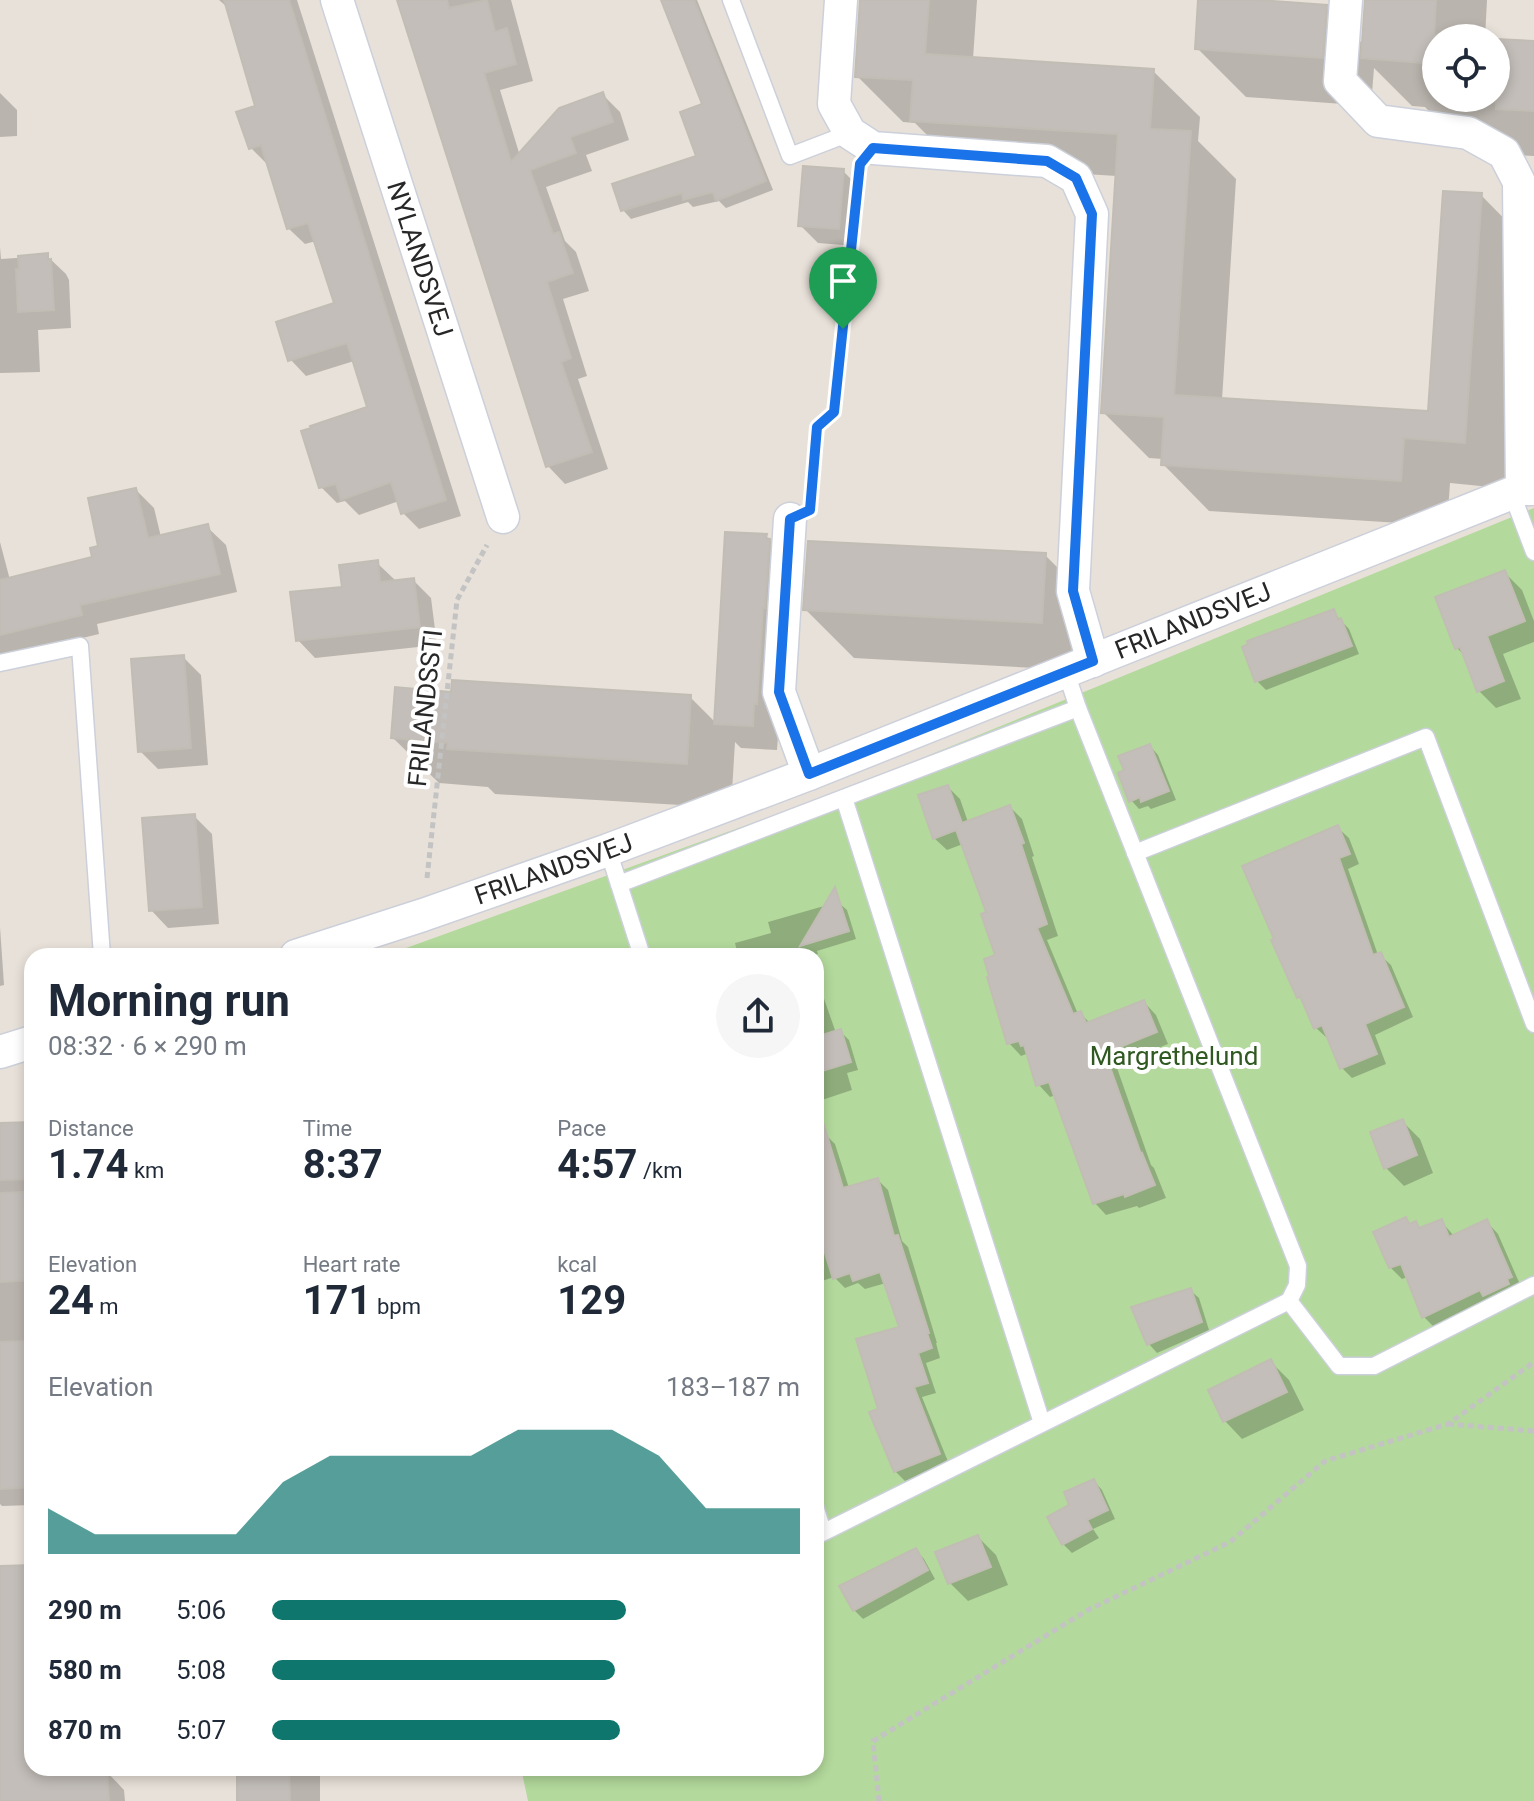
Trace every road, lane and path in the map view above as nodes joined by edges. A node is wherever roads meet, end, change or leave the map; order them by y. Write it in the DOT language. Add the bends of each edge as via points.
graph roads {
  1 [pos="337,0"];
  2 [pos="731,0"];
  3 [pos="841,0"];
  4 [pos="1346,0"];
  5 [pos="861,140"];
  6 [pos="1523,491"];
  7 [pos="503,517"];
  8 [pos="790,519"];
  9 [pos="1534,552"];
  10 [pos="0,663"];
  11 [pos="1079,666"];
  12 [pos="1078,708"];
  13 [pos="809,774"];
  14 [pos="844,798"];
  15 [pos="608,850"];
  16 [pos="1135,853"];
  17 [pos="619,884"];
  18 [pos="423,915"];
  19 [pos="101,948"];
  20 [pos="321,948"];
  21 [pos="639,948"];
  22 [pos="1534,1024"];
  23 [pos="24,1044"];
  24 [pos="0,1052"];
  25 [pos="1534,1285"];
  26 [pos="1289,1301"];
  27 [pos="1534,1362"];
  28 [pos="1042,1423"];
  29 [pos="1448,1424"];
  30 [pos="1534,1431"];
  31 [pos="824,1532"];
  32 [pos="879,1801"];
  1 -- 7 [label="street, NYLANDSVEJ"];
  2 -- 5 [label="lane" via="790,156"];
  3 -- 5 [label="street" via="834,104"];
  4 -- 6 [label="street" via="1340,81 1378,121 1468,133 1504,153 1519,182"];
  5 -- 8 [label="path" via="834,412 817,427 810,510"];
  5 -- 11 [label="street" via="1047,161 1076,178 1092,214 1073,591"];
  6 -- 9 [label="lane"];
  6 -- 11 [label="street, FRILANDSVEJ"];
  7 -- 18 [label="path, FRILANDSSTI" via="457,600"];
  8 -- 13 [label="street" via="779,692"];
  10 -- 19 [label="lane" via="80,646"];
  11 -- 12 [label="lane"];
  11 -- 13 [label="street, FRILANDSVEJ"];
  12 -- 14 [label="lane"];
  12 -- 16 [label="lane"];
  13 -- 15 [label="street, FRILANDSVEJ"];
  14 -- 17 [label="lane"];
  14 -- 28 [label="lane"];
  15 -- 17 [label="lane"];
  15 -- 18 [label="street, FRILANDSVEJ"];
  16 -- 22 [label="lane" via="1426,737"];
  16 -- 26 [label="lane" via="1298,1266"];
  17 -- 21 [label="lane"];
  18 -- 20 [label="street, FRILANDSVEJ"];
  23 -- 24 [label="street"];
  25 -- 26 [label="lane" via="1374,1366 1339,1366"];
  26 -- 28 [label="lane"];
  27 -- 29 [label="path"];
  28 -- 31 [label="lane"];
  29 -- 30 [label="path"];
  29 -- 32 [label="path" via="1325,1461 1230,1542 1088,1610 873,1741"];
}
